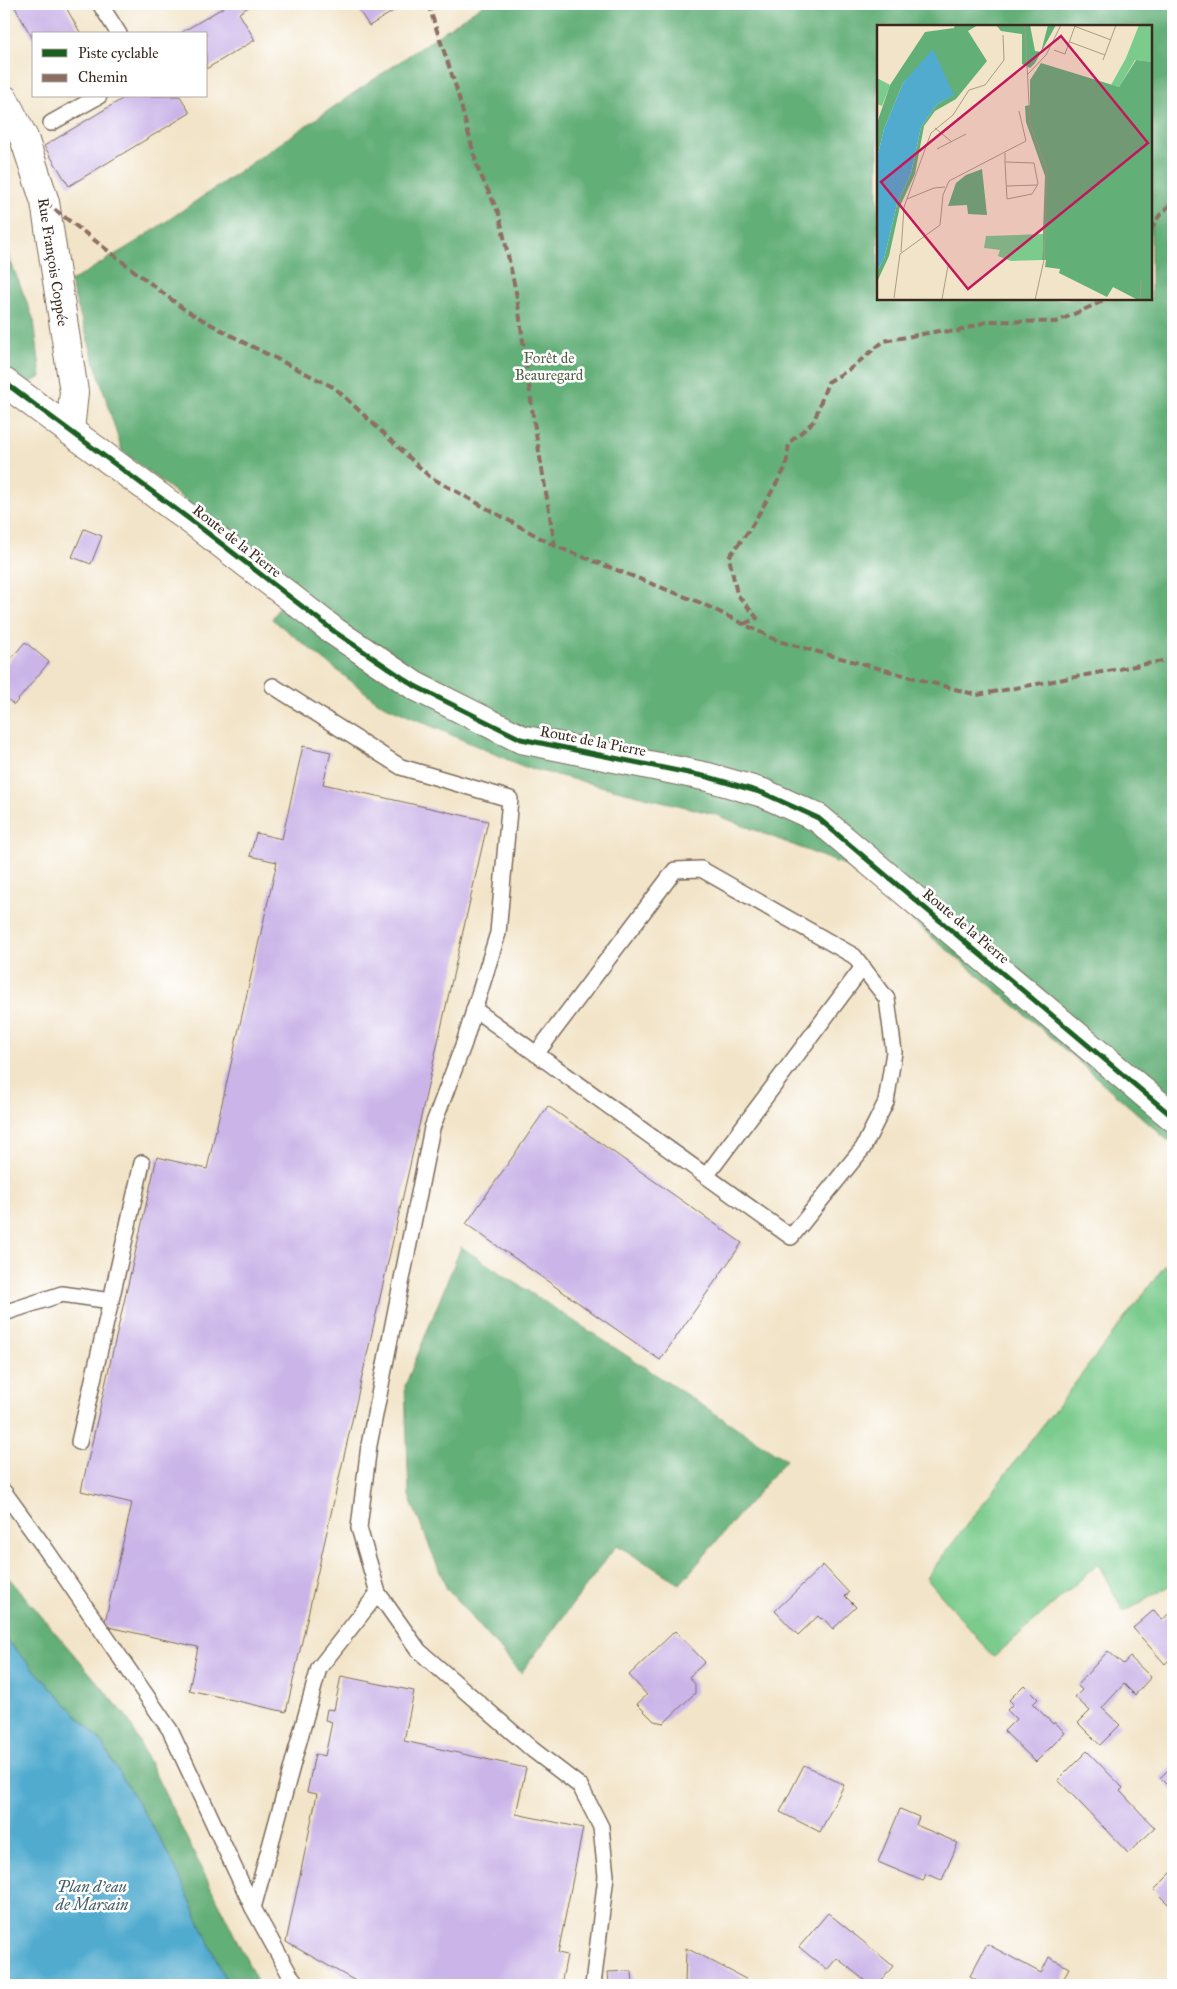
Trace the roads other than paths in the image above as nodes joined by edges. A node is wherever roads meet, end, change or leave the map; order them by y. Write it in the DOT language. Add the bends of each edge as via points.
graph roads {
  1 [pos="100,4"];
  2 [pos="118,32"];
  3 [pos="95,98"];
  4 [pos="4,100"];
  5 [pos="51,123"];
  6 [pos="4,382"];
  7 [pos="70,431"];
  8 [pos="273,686"];
  9 [pos="863,967"];
  10 [pos="474,1009"];
  11 [pos="536,1054"];
  12 [pos="1173,1117"];
  13 [pos="142,1164"];
  14 [pos="706,1176"];
  15 [pos="111,1301"];
  16 [pos="4,1313"];
  17 [pos="79,1442"];
  18 [pos="4,1492"];
  19 [pos="378,1593"];
  20 [pos="252,1908"];
  21 [pos="298,1985"];
  22 [pos="593,1985"];
  1 -- 2 [label="lane"];
  3 -- 5 [label="lane"];
  4 -- 7 [label="street, Rue François Coppée" via="24,138 45,202 74,392"];
  6 -- 7 [label="street, Route de la Pierre"];
  7 -- 12 [label="street, Route de la Pierre" via="335,632 415,686 521,740 708,777 763,793 818,818"];
  8 -- 10 [label="lane" via="401,767 510,799 498,933"];
  9 -- 11 [label="lane" via="854,956 701,869 675,870"];
  9 -- 14 [label="lane"];
  9 -- 14 [label="lane" via="887,999 894,1052 886,1102 863,1148 791,1237"];
  10 -- 11 [label="lane"];
  10 -- 19 [label="lane" via="432,1128 370,1445 358,1528"];
  11 -- 14 [label="lane"];
  13 -- 15 [label="lane"];
  15 -- 16 [label="lane" via="62,1294"];
  15 -- 17 [label="lane"];
  18 -- 20 [label="lane" via="170,1730"];
  19 -- 20 [label="lane" via="319,1668"];
  19 -- 22 [label="lane" via="419,1651 533,1750 580,1786 601,1828 606,1876"];
  20 -- 21 [label="lane"];
}
